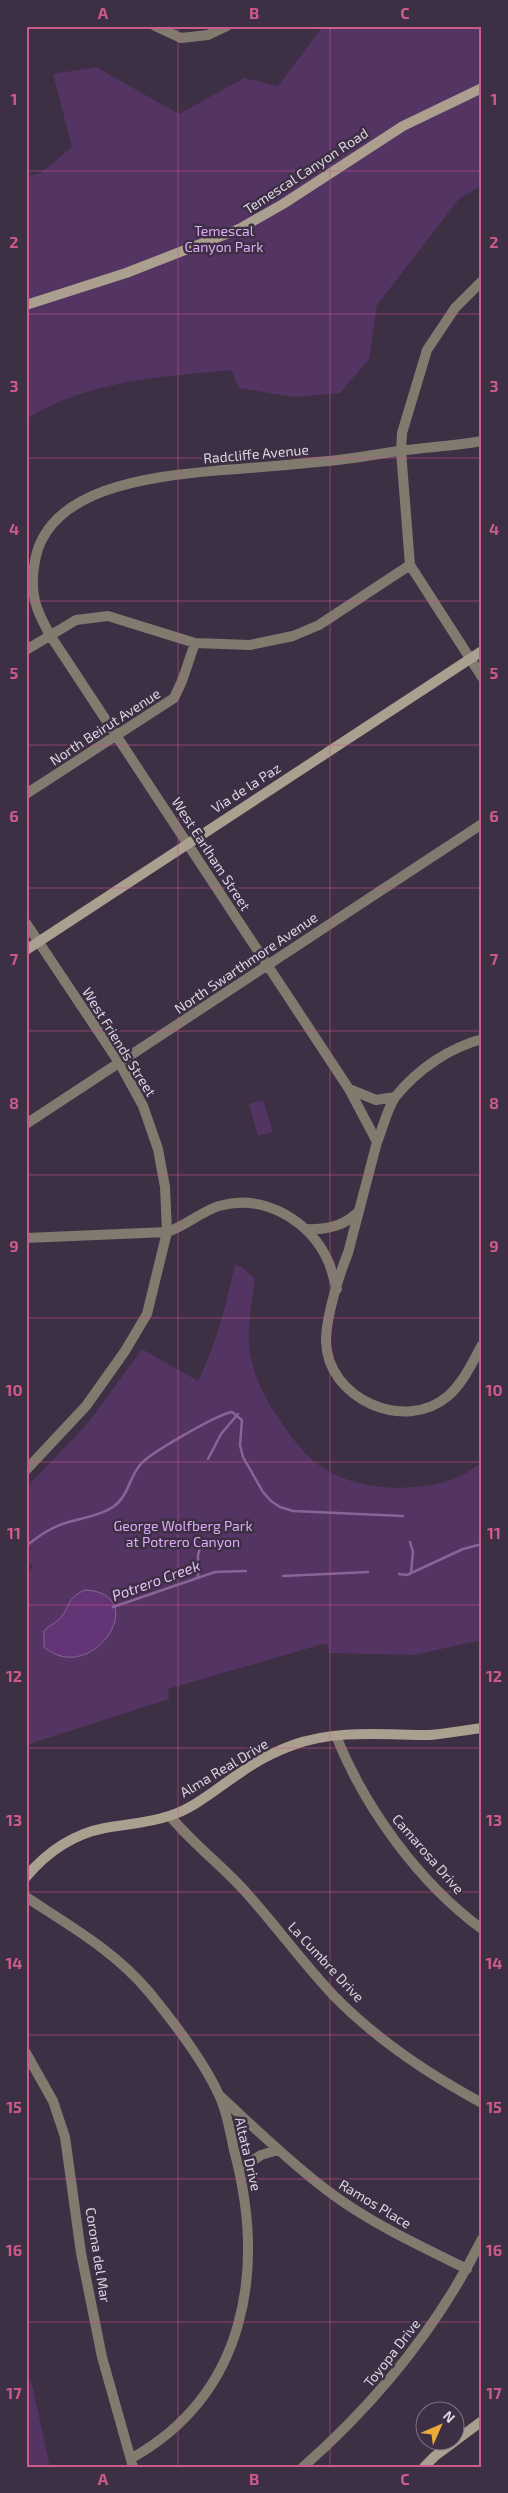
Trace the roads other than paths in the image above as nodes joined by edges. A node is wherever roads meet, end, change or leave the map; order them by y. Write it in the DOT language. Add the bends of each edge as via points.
graph roads {
  1 [pos="155,26"];
  2 [pos="227,26"];
  3 [pos="482,88"];
  4 [pos="482,281"];
  5 [pos="26,305"];
  6 [pos="482,441"];
  7 [pos="401,451"];
  8 [pos="410,565"];
  9 [pos="50,634"];
  10 [pos="196,643"];
  11 [pos="26,650"];
  12 [pos="482,651"];
  13 [pos="469,659"];
  14 [pos="482,677"];
  15 [pos="117,735"];
  16 [pos="26,794"];
  17 [pos="482,824"];
  18 [pos="187,842"];
  19 [pos="26,923"];
  20 [pos="38,942"];
  21 [pos="26,950"];
  22 [pos="267,966"];
  23 [pos="482,1040"];
  24 [pos="120,1064"];
  25 [pos="349,1089"];
  26 [pos="395,1097"];
  27 [pos="26,1124"];
  28 [pos="377,1142"];
  29 [pos="360,1210"];
  30 [pos="310,1230"];
  31 [pos="167,1232"];
  32 [pos="26,1238"];
  33 [pos="336,1288"];
  34 [pos="482,1345"];
  35 [pos="26,1470"];
  36 [pos="482,1728"];
  37 [pos="336,1736"];
  38 [pos="170,1816"];
  39 [pos="26,1877"];
  40 [pos="26,1898"];
  41 [pos="482,1930"];
  42 [pos="26,2053"];
  43 [pos="220,2096"];
  44 [pos="482,2103"];
  45 [pos="278,2150"];
  46 [pos="240,2169"];
  47 [pos="482,2239"];
  48 [pos="467,2269"];
  49 [pos="482,2422"];
  50 [pos="132,2462"];
  51 [pos="303,2467"];
  52 [pos="424,2467"];
  1 -- 2 [label="street" via="181,38 208,35"];
  3 -- 5 [label="street, Temescal Canyon Road" via="403,126 240,229 126,273"];
  4 -- 7 [label="street" via="455,308 427,350 402,433"];
  6 -- 7 [label="street, Radcliffe Avenue"];
  7 -- 8 [label="street"];
  7 -- 9 [label="street, Radcliffe Avenue" via="351,459 163,477 129,483 70,508 43,538 34,558 31,586 38,613"];
  8 -- 10 [label="street" via="319,625 292,636 250,645"];
  8 -- 13 [label="street"];
  9 -- 10 [label="street" via="76,620 108,616"];
  9 -- 11 [label="street"];
  9 -- 15 [label="street, West Earlham Street"];
  10 -- 15 [label="street, North Beirut Avenue" via="174,698"];
  12 -- 13 [label="street, Via de la Paz"];
  13 -- 14 [label="street"];
  13 -- 18 [label="street, Via de la Paz"];
  15 -- 16 [label="street, North Beirut Avenue"];
  15 -- 18 [label="street, West Earlham Street"];
  17 -- 22 [label="street, North Swarthmore Avenue"];
  18 -- 20 [label="street, Via de la Paz"];
  18 -- 22 [label="street, West Earlham Street"];
  19 -- 20 [label="street, West Friends Street"];
  20 -- 21 [label="street, Via de la Paz"];
  20 -- 24 [label="street, West Friends Street"];
  22 -- 24 [label="street, North Swarthmore Avenue"];
  22 -- 25 [label="street, West Earlham Street"];
  23 -- 26 [label="street" via="462,1044 435,1061"];
  24 -- 27 [label="street, North Swarthmore Avenue"];
  24 -- 31 [label="street, West Friends Street" via="143,1106 158,1149 165,1188"];
  25 -- 26 [label="street" via="376,1100"];
  25 -- 28 [label="street, West Earlham Street"];
  26 -- 28 [label="street"];
  28 -- 29 [label="street"];
  29 -- 30 [label="street" via="339,1225"];
  29 -- 33 [label="street"];
  30 -- 31 [label="street" via="279,1211 261,1205 242,1204 219,1206"];
  30 -- 33 [label="street" via="328,1262"];
  31 -- 32 [label="street"];
  31 -- 35 [label="street, West Friends Street" via="147,1314 86,1406"];
  33 -- 34 [label="street" via="326,1341 334,1373 345,1387 375,1407 414,1410 448,1396"];
  36 -- 37 [label="street, Alma Real Drive" via="432,1735"];
  37 -- 38 [label="street, Alma Real Drive" via="317,1738 275,1752 203,1799"];
  37 -- 41 [label="street, Camarosa Drive" via="386,1829 441,1893"];
  38 -- 39 [label="street, Alma Real Drive" via="83,1834 51,1852"];
  38 -- 44 [label="street, La Cumbre Drive" via="242,1888 335,1996 373,2031 410,2060"];
  40 -- 43 [label="street, Altata Drive" via="92,1939 123,1965 180,2033"];
  42 -- 50 [label="street, Corona del Mar" via="53,2101 65,2137 81,2254 102,2357"];
  43 -- 45 [label="street, Ramos Place"];
  43 -- 46 [label="street, Altata Drive"];
  45 -- 46 [label="street" via="261,2155"];
  45 -- 48 [label="street, Ramos Place" via="346,2203 388,2229"];
  46 -- 50 [label="street, Altata Drive" via="250,2232 246,2290 237,2334 222,2368 194,2408"];
  47 -- 48 [label="street, Toyopa Drive"];
  48 -- 51 [label="street, Toyopa Drive" via="421,2341 375,2397"];
  49 -- 52 [label="street"];
}
